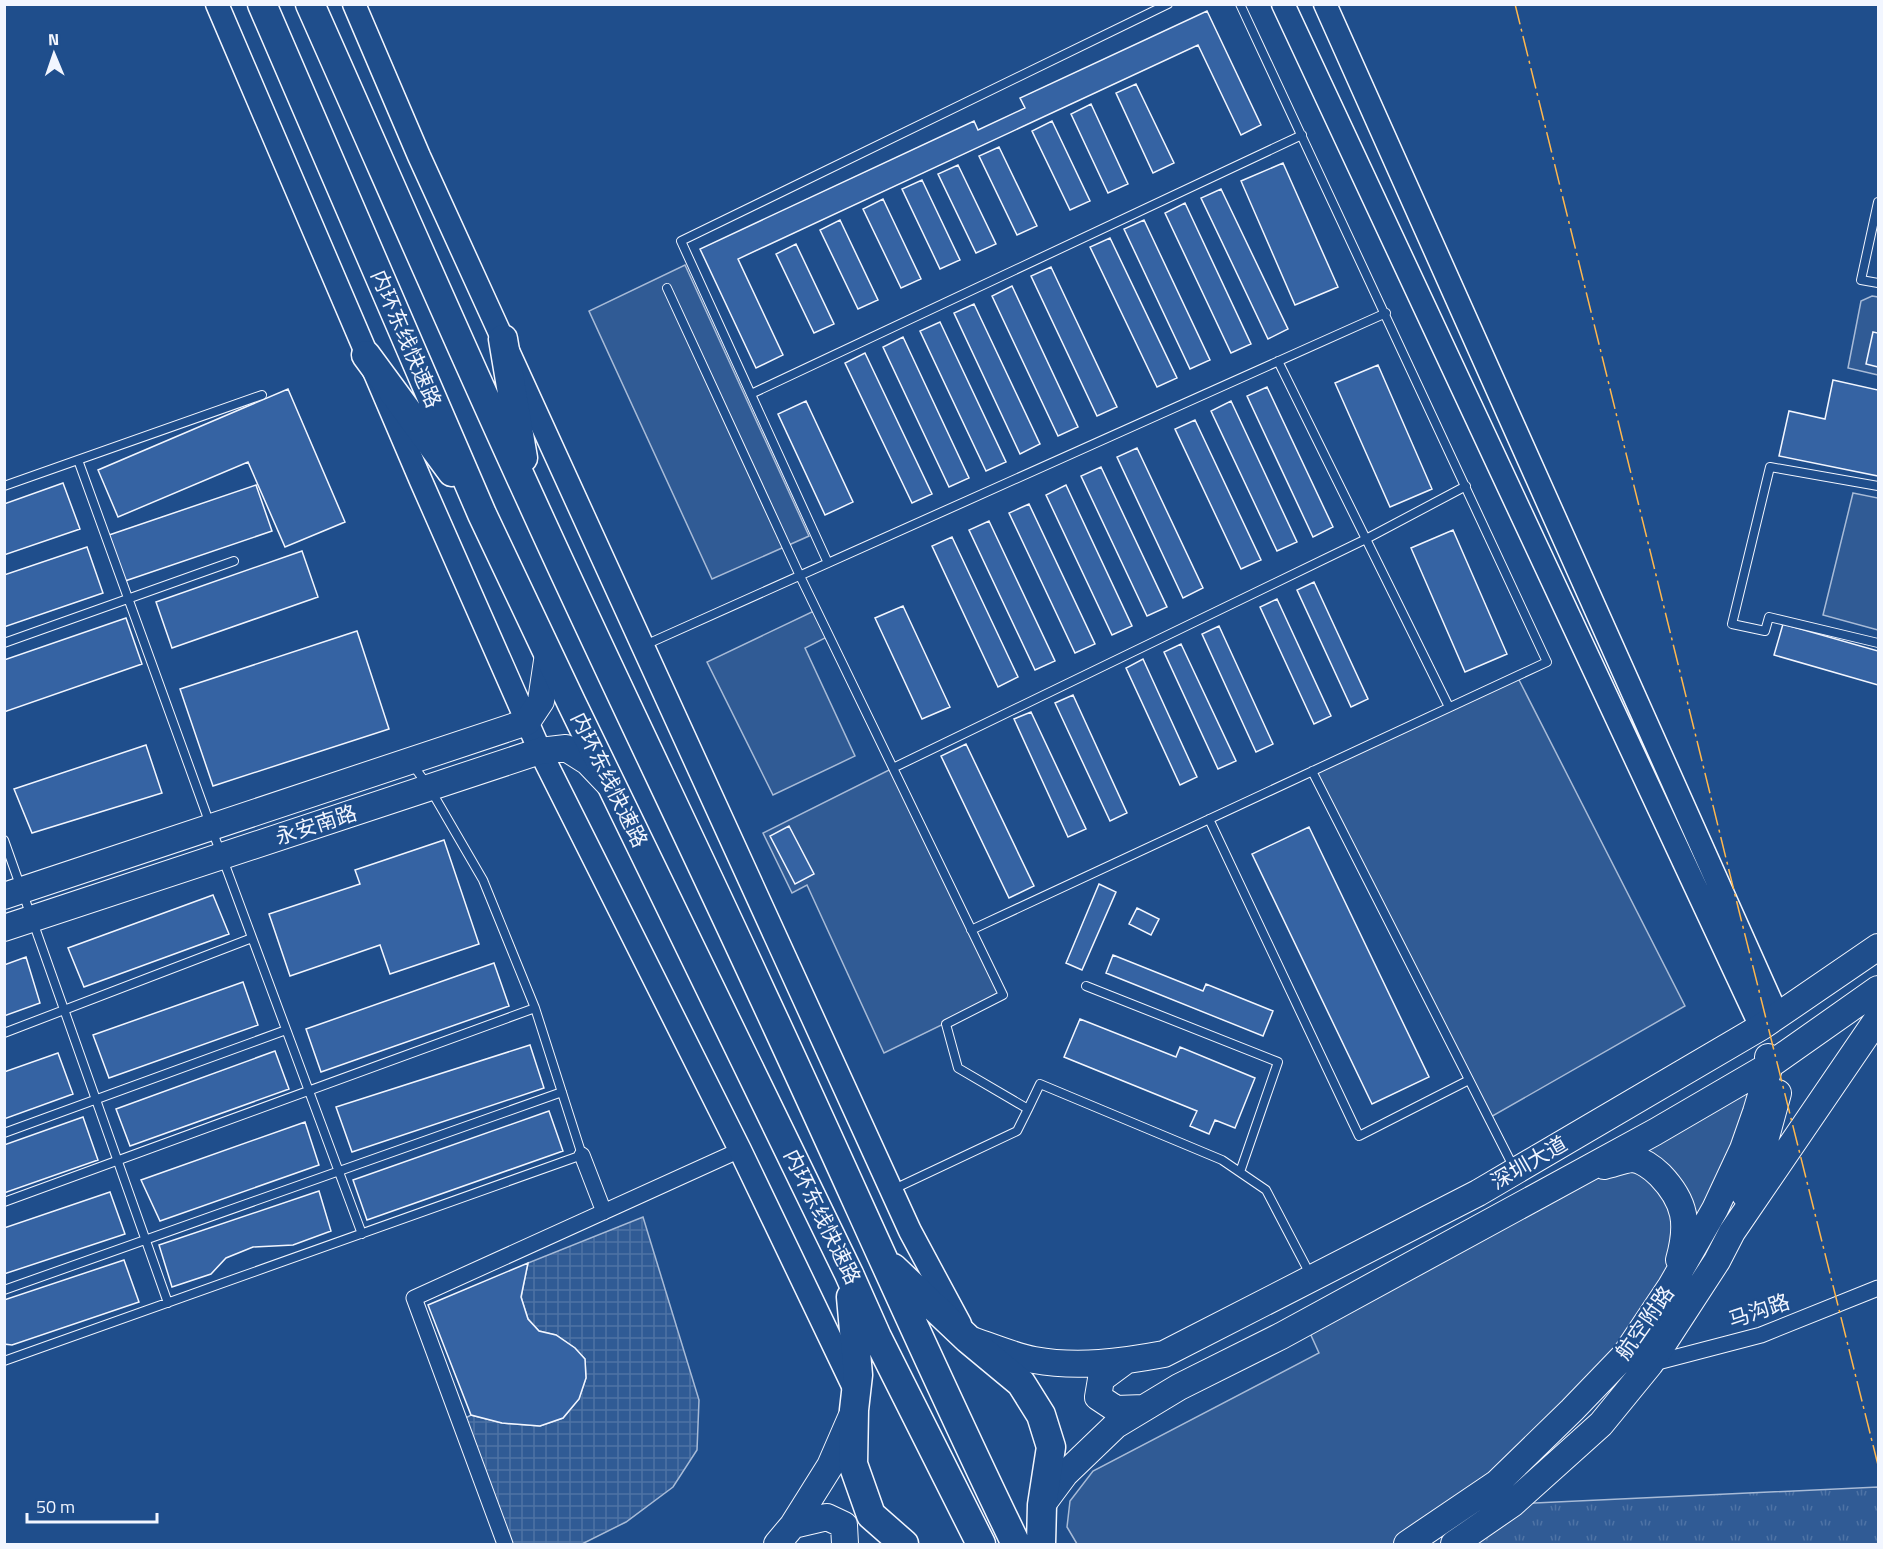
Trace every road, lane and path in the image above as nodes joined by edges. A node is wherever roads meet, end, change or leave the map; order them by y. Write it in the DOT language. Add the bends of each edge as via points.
graph roads {
  1 [pos="217,4"];
  2 [pos="262,4"];
  3 [pos="310,4"];
  4 [pos="354,4"];
  5 [pos="1168,4"];
  6 [pos="1240,4"];
  7 [pos="1283,4"];
  8 [pos="1324,4"];
  9 [pos="1302,135"];
  10 [pos="1878,202"];
  11 [pos="1878,283"];
  12 [pos="667,288"];
  13 [pos="1386,313"];
  14 [pos="503,339"];
  15 [pos="366,355"];
  16 [pos="1278,362"];
  17 [pos="751,394"];
  18 [pos="262,395"];
  19 [pos="78,460"];
  20 [pos="4,486"];
  21 [pos="1466,486"];
  22 [pos="1878,486"];
  23 [pos="530,499"];
  24 [pos="482,514"];
  25 [pos="1366,539"];
  26 [pos="234,561"];
  27 [pos="828,563"];
  28 [pos="800,576"];
  29 [pos="128,599"];
  30 [pos="4,643"];
  31 [pos="1878,643"];
  32 [pos="644,646"];
  33 [pos="548,654"];
  34 [pos="1449,707"];
  35 [pos="527,722"];
  36 [pos="540,751"];
  37 [pos="410,761"];
  38 [pos="893,768"];
  39 [pos="1312,771"];
  40 [pos="429,787"];
  41 [pos="615,791"];
  42 [pos="1209,819"];
  43 [pos="211,827"];
  44 [pos="4,840"];
  45 [pos="222,856"];
  46 [pos="13,893"];
  47 [pos="32,918"];
  48 [pos="4,928"];
  49 [pos="971,930"];
  50 [pos="252,938"];
  51 [pos="1878,947"];
  52 [pos="1086,986"];
  53 [pos="1878,989"];
  54 [pos="535,1008"];
  55 [pos="64,1010"];
  56 [pos="1878,1018"];
  57 [pos="1769,1021"];
  58 [pos="286,1030"];
  59 [pos="4,1033"];
  60 [pos="1778,1058"];
  61 [pos="1469,1080"];
  62 [pos="309,1091"];
  63 [pos="562,1092"];
  64 [pos="96,1099"];
  65 [pos="1028,1109"];
  66 [pos="4,1133"];
  67 [pos="740,1150"];
  68 [pos="582,1155"];
  69 [pos="118,1160"];
  70 [pos="1583,1170"];
  71 [pos="339,1172"];
  72 [pos="1240,1172"];
  73 [pos="1515,1172"];
  74 [pos="891,1190"];
  75 [pos="4,1202"];
  76 [pos="604,1212"];
  77 [pos="1732,1232"];
  78 [pos="362,1234"];
  79 [pos="146,1240"];
  80 [pos="885,1261"];
  81 [pos="849,1274"];
  82 [pos="1312,1278"];
  83 [pos="1671,1286"];
  84 [pos="1878,1288"];
  85 [pos="4,1290"];
  86 [pos="168,1303"];
  87 [pos="968,1339"];
  88 [pos="4,1362"];
  89 [pos="1124,1362"];
  90 [pos="1650,1364"];
  91 [pos="855,1401"];
  92 [pos="1144,1408"];
  93 [pos="1042,1505"];
  94 [pos="793,1525"];
  95 [pos="505,1545"];
  96 [pos="777,1545"];
  97 [pos="845,1545"];
  98 [pos="904,1545"];
  99 [pos="981,1545"];
  100 [pos="1016,1545"];
  101 [pos="1041,1545"];
  102 [pos="1407,1545"];
  103 [pos="1454,1545"];
  1 -- 15 [label="street"];
  2 -- 24 [label="highway, 内环东线快速路"];
  3 -- 23 [label="highway, 内环东线快速路"];
  4 -- 14 [label="street"];
  5 -- 17 [label="lane" via="681,241"];
  6 -- 9 [label="lane"];
  7 -- 57 [label="street"];
  8 -- 57 [label="street"];
  9 -- 13 [label="lane"];
  9 -- 17 [label="lane"];
  10 -- 11 [label="lane" via="1862,280"];
  12 -- 28 [label="lane"];
  13 -- 16 [label="lane"];
  13 -- 21 [label="lane"];
  14 -- 23 [label="highway"];
  14 -- 32 [label="street"];
  15 -- 24 [label="highway"];
  15 -- 35 [label="street"];
  16 -- 25 [label="lane"];
  16 -- 27 [label="lane"];
  17 -- 27 [label="lane"];
  18 -- 19 [label="lane"];
  19 -- 20 [label="lane"];
  19 -- 29 [label="lane"];
  21 -- 25 [label="lane"];
  21 -- 34 [label="lane" via="1547,662"];
  22 -- 31 [label="lane" via="1770,467 1732,624 1765,631 1769,617"];
  23 -- 80 [label="highway, 内环东线快速路"];
  24 -- 33 [label="highway, 内环东线快速路"];
  25 -- 34 [label="lane"];
  25 -- 38 [label="lane"];
  26 -- 29 [label="lane"];
  27 -- 28 [label="lane"];
  28 -- 32 [label="lane"];
  28 -- 38 [label="lane"];
  29 -- 30 [label="lane"];
  29 -- 43 [label="lane"];
  32 -- 74 [label="street"];
  33 -- 35 [label="main road" via="541,701"];
  33 -- 41 [label="highway, 内环东线快速路"];
  34 -- 39 [label="lane"];
  35 -- 36 [label="street"];
  35 -- 37 [label="main road, 永安南路"];
  36 -- 40 [label="main road, 永安南路"];
  36 -- 41 [label="main road, 永安南路" via="566,748 588,762"];
  36 -- 67 [label="street"];
  37 -- 40 [label="lane"];
  37 -- 43 [label="main road, 永安南路"];
  38 -- 49 [label="lane"];
  39 -- 42 [label="lane"];
  39 -- 61 [label="lane"];
  40 -- 45 [label="main road, 永安南路"];
  40 -- 54 [label="lane" via="483,880"];
  41 -- 81 [label="highway, 内环东线快速路"];
  42 -- 49 [label="lane"];
  42 -- 61 [label="lane" via="1359,1136"];
  43 -- 45 [label="lane"];
  43 -- 46 [label="main road, 永安南路"];
  44 -- 46 [label="lane"];
  45 -- 47 [label="main road, 永安南路"];
  45 -- 50 [label="lane"];
  46 -- 47 [label="lane"];
  47 -- 48 [label="main road, 永安南路"];
  47 -- 55 [label="lane"];
  49 -- 65 [label="lane" via="1003,995 946,1024 958,1068"];
  50 -- 55 [label="lane"];
  50 -- 58 [label="lane"];
  51 -- 57 [label="main road, 深圳大道"];
  52 -- 72 [label="lane" via="1278,1062"];
  53 -- 60 [label="main road, 深圳大道"];
  54 -- 62 [label="lane"];
  54 -- 63 [label="lane"];
  55 -- 59 [label="lane"];
  55 -- 64 [label="lane"];
  56 -- 77 [label="main road, 航空附路"];
  57 -- 60 [label="main road, 航空附路"];
  57 -- 73 [label="main road, 深圳大道"];
  58 -- 62 [label="lane"];
  58 -- 64 [label="lane"];
  60 -- 70 [label="main road, 深圳大道"];
  60 -- 77 [label="main road, 航空附路" via="1776,1107"];
  60 -- 83 [label="main road, 航空附路" via="1715,1209"];
  61 -- 73 [label="lane"];
  62 -- 69 [label="lane"];
  62 -- 71 [label="lane"];
  63 -- 68 [label="lane"];
  63 -- 71 [label="lane"];
  64 -- 66 [label="lane"];
  64 -- 69 [label="lane"];
  65 -- 72 [label="lane" via="1040,1084 1222,1160"];
  65 -- 74 [label="lane" via="1017,1131"];
  67 -- 76 [label="street"];
  67 -- 91 [label="street"];
  68 -- 76 [label="street"];
  68 -- 78 [label="lane"];
  69 -- 75 [label="lane"];
  69 -- 79 [label="lane"];
  70 -- 83 [label="main road" via="1633,1159 1653,1168 1672,1188 1683,1208 1684,1241"];
  70 -- 92 [label="main road, 深圳大道"];
  71 -- 78 [label="lane"];
  71 -- 79 [label="lane"];
  72 -- 82 [label="lane" via="1266,1190"];
  73 -- 82 [label="main road, 深圳大道"];
  74 -- 87 [label="street"];
  76 -- 95 [label="street" via="414,1298"];
  77 -- 90 [label="main road, 航空附路"];
  78 -- 86 [label="lane"];
  79 -- 85 [label="lane"];
  79 -- 86 [label="lane"];
  80 -- 87 [label="highway"];
  80 -- 100 [label="highway, 内环东线快速路"];
  81 -- 91 [label="highway" via="858,1375"];
  81 -- 99 [label="highway, 内环东线快速路"];
  82 -- 89 [label="main road, 深圳大道" via="1164,1354"];
  83 -- 102 [label="main road, 航空附路" via="1625,1355 1572,1410 1497,1483"];
  84 -- 90 [label="street, 马沟路" via="1761,1335"];
  86 -- 88 [label="lane"];
  87 -- 89 [label="main road, 深圳大道" via="1033,1360"];
  87 -- 93 [label="highway" via="1021,1383 1041,1414 1051,1447"];
  89 -- 92 [label="main road" via="1101,1379 1098,1397 1116,1409"];
  90 -- 103 [label="main road, 航空附路" via="1601,1424 1512,1504"];
  91 -- 94 [label="main road" via="830,1466"];
  91 -- 98 [label="highway" via="853,1464 871,1515"];
  92 -- 93 [label="main road, 深圳大道" via="1116,1425 1065,1474"];
  93 -- 101 [label="highway"];
  94 -- 96 [label="main road"];
  94 -- 97 [label="main road" via="826,1517 844,1526"];
}
